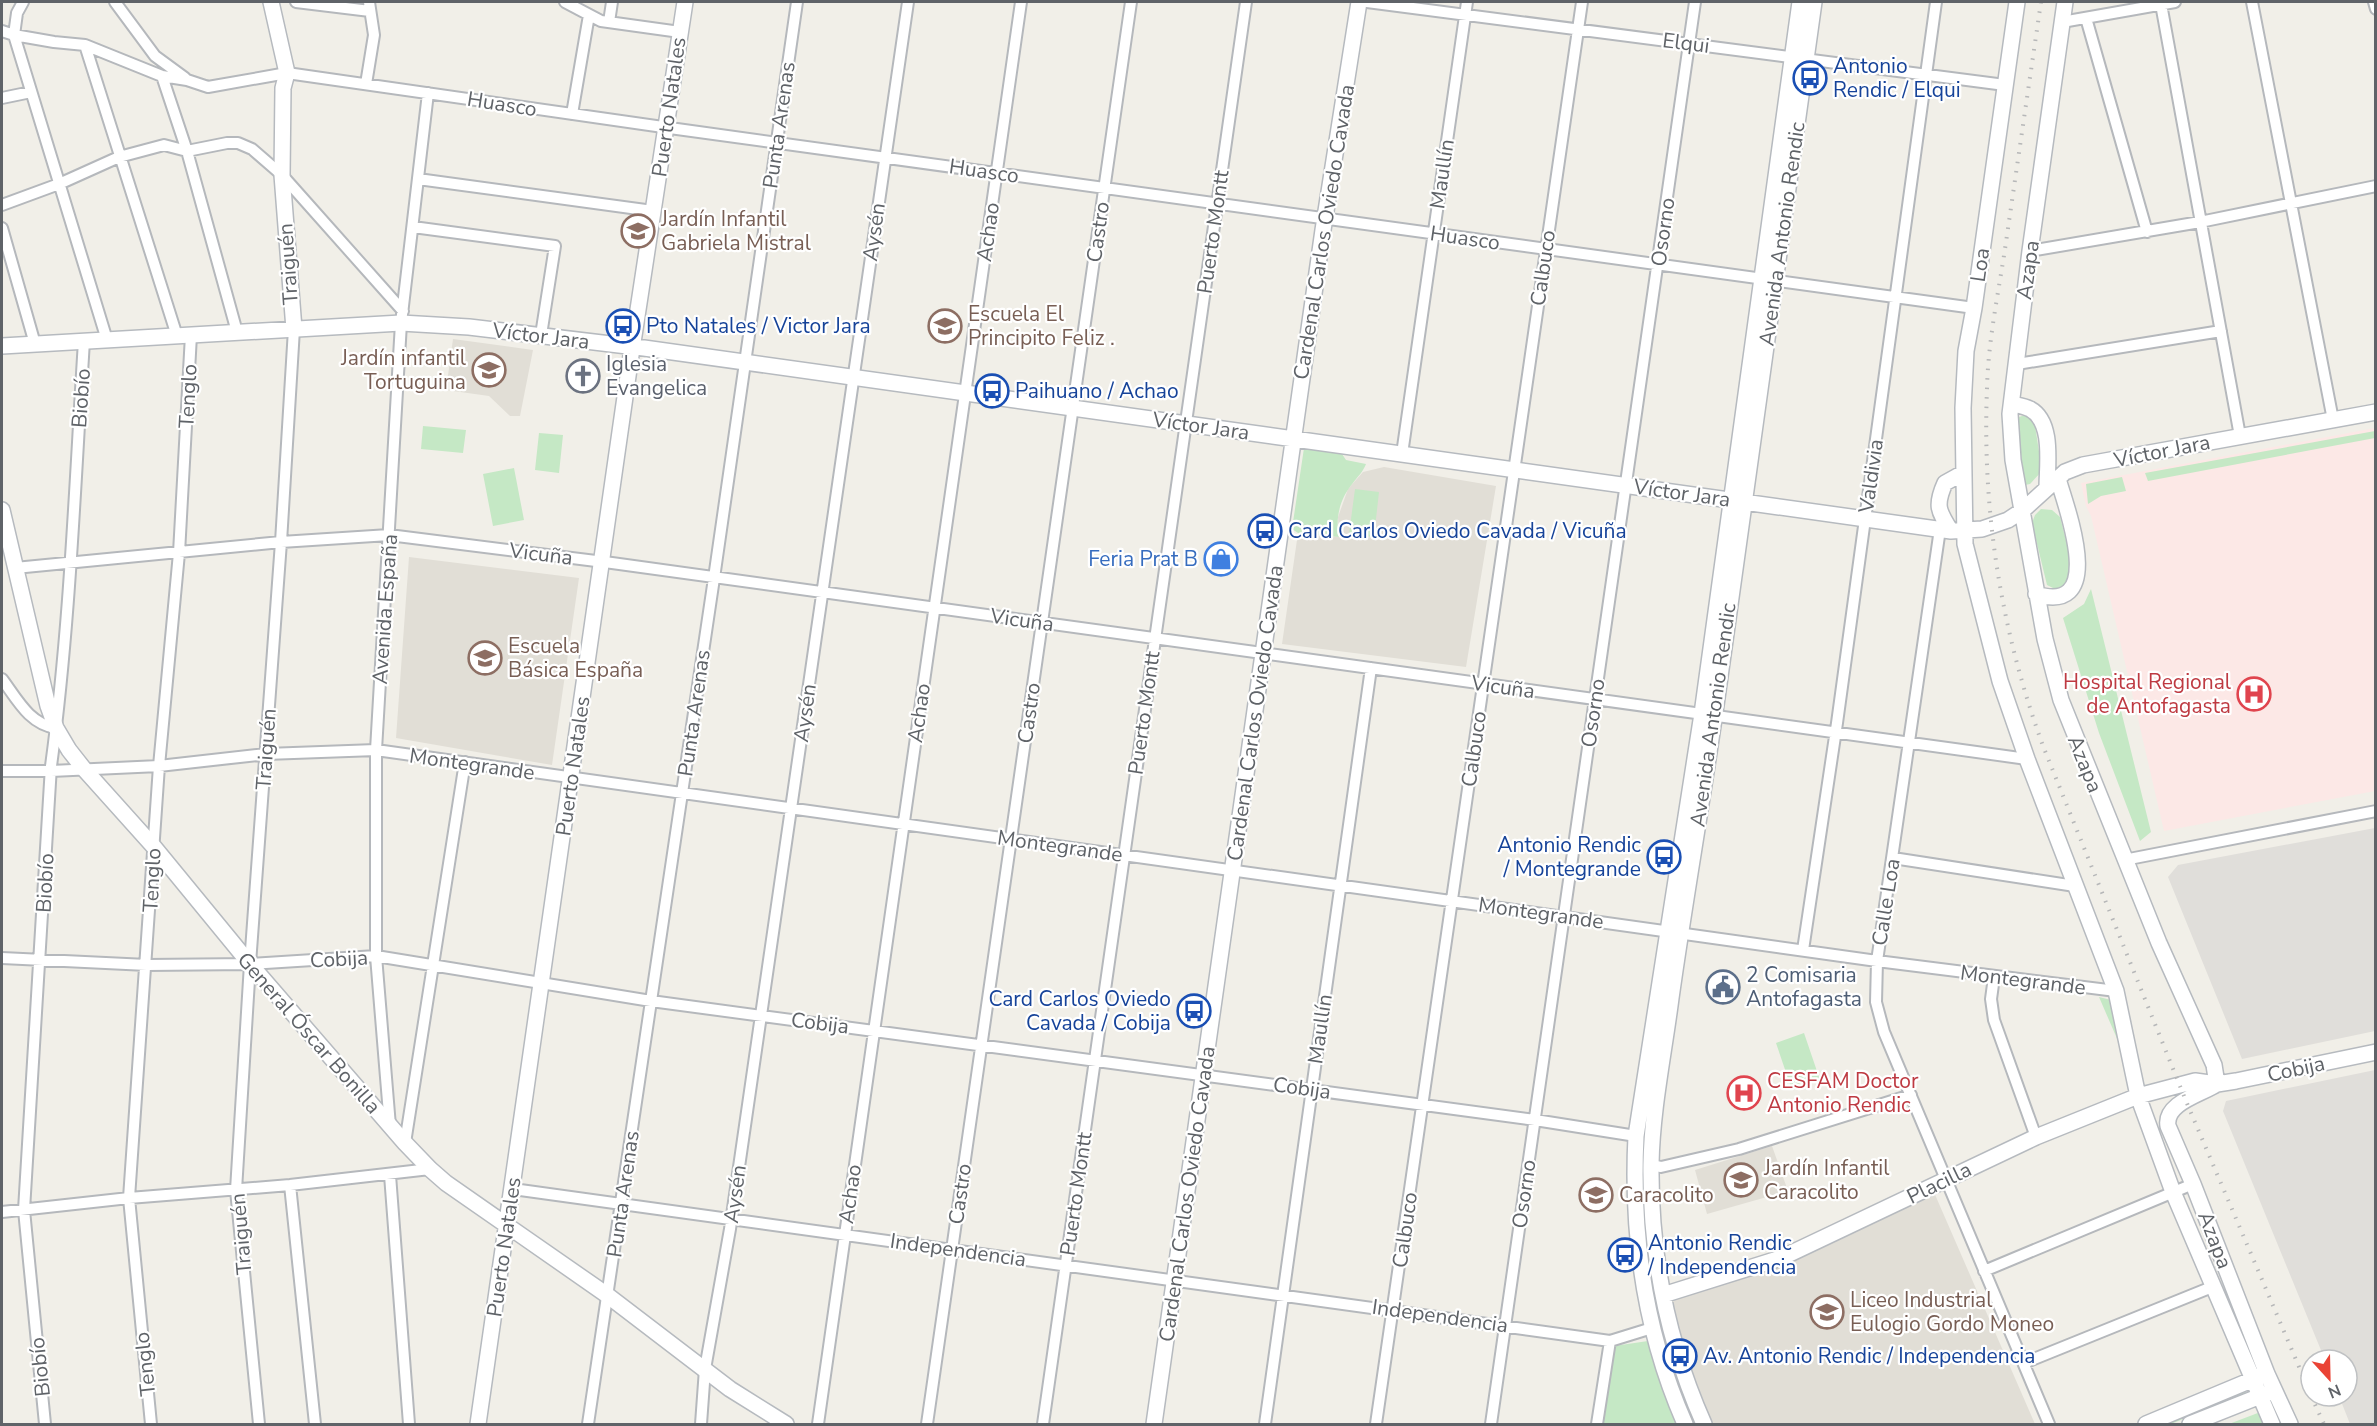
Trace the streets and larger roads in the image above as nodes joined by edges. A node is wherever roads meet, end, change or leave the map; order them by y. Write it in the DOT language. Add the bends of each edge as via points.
graph roads {
  1 [pos="23,2"];
  2 [pos="115,2"];
  3 [pos="271,2"];
  4 [pos="296,2"];
  5 [pos="566,2"];
  6 [pos="612,2"];
  7 [pos="684,2"];
  8 [pos="797,2"];
  9 [pos="908,2"];
  10 [pos="1021,2"];
  11 [pos="1131,2"];
  12 [pos="1246,2"];
  13 [pos="1359,2"];
  14 [pos="1367,2"];
  15 [pos="1467,2"];
  16 [pos="1581,2"];
  17 [pos="1695,2"];
  18 [pos="1800,2"];
  19 [pos="1814,2"];
  20 [pos="1936,2"];
  21 [pos="2017,2"];
  22 [pos="2065,2"];
  23 [pos="2175,2"];
  24 [pos="2252,2"];
  25 [pos="2374,2"];
  26 [pos="2161,4"];
  27 [pos="369,6"];
  28 [pos="2376,9"];
  29 [pos="1465,14"];
  30 [pos="589,15"];
  31 [pos="2086,18"];
  32 [pos="609,22"];
  33 [pos="2062,22"];
  34 [pos="1578,29"];
  35 [pos="2,31"];
  36 [pos="680,32"];
  37 [pos="14,35"];
  38 [pos="1689,44"];
  39 [pos="85,45"];
  40 [pos="1799,58"];
  41 [pos="287,73"];
  42 [pos="1926,75"];
  43 [pos="162,76"];
  44 [pos="188,80"];
  45 [pos="366,84"];
  46 [pos="2005,85"];
  47 [pos="31,92"];
  48 [pos="428,93"];
  49 [pos="2,98"];
  50 [pos="572,114"];
  51 [pos="666,128"];
  52 [pos="777,143"];
  53 [pos="187,151"];
  54 [pos="119,157"];
  55 [pos="885,158"];
  56 [pos="997,173"];
  57 [pos="282,176"];
  58 [pos="418,179"];
  59 [pos="59,184"];
  60 [pos="2376,186"];
  61 [pos="1104,188"];
  62 [pos="2292,203"];
  63 [pos="1217,204"];
  64 [pos="2,205"];
  65 [pos="654,212"];
  66 [pos="1325,218"];
  67 [pos="2200,222"];
  68 [pos="413,227"];
  69 [pos="2,228"];
  70 [pos="2147,232"];
  71 [pos="1434,233"];
  72 [pos="1546,249"];
  73 [pos="2030,251"];
  74 [pos="1658,264"];
  75 [pos="1769,279"];
  76 [pos="1895,297"];
  77 [pos="1974,308"];
  78 [pos="402,317"];
  79 [pos="294,329"];
  80 [pos="2221,331"];
  81 [pos="237,332"];
  82 [pos="184,335"];
  83 [pos="540,335"];
  84 [pos="106,340"];
  85 [pos="84,341"];
  86 [pos="35,344"];
  87 [pos="2,346"];
  88 [pos="633,347"];
  89 [pos="745,362"];
  90 [pos="2016,364"];
  91 [pos="853,377"];
  92 [pos="965,393"];
  93 [pos="2012,404"];
  94 [pos="1073,408"];
  95 [pos="2376,412"];
  96 [pos="2332,420"];
  97 [pos="1186,424"];
  98 [pos="2240,436"];
  99 [pos="1294,439"];
  100 [pos="1402,454"];
  101 [pos="1514,469"];
  102 [pos="1963,473"];
  103 [pos="2052,484"];
  104 [pos="1626,485"];
  105 [pos="1738,500"];
  106 [pos="2,510"];
  107 [pos="2023,510"];
  108 [pos="1865,519"];
  109 [pos="1952,530"];
  110 [pos="389,535"];
  111 [pos="281,542"];
  112 [pos="179,553"];
  113 [pos="602,561"];
  114 [pos="70,563"];
  115 [pos="15,568"];
  116 [pos="714,577"];
  117 [pos="822,592"];
  118 [pos="2036,594"];
  119 [pos="934,608"];
  120 [pos="1042,623"];
  121 [pos="1155,638"];
  122 [pos="1263,653"];
  123 [pos="1371,668"];
  124 [pos="2,679"];
  125 [pos="1483,684"];
  126 [pos="1595,699"];
  127 [pos="1708,715"];
  128 [pos="56,728"];
  129 [pos="1836,733"];
  130 [pos="1910,743"];
  131 [pos="376,750"];
  132 [pos="266,754"];
  133 [pos="2027,759"];
  134 [pos="465,762"];
  135 [pos="159,766"];
  136 [pos="84,769"];
  137 [pos="2,771"];
  138 [pos="51,771"];
  139 [pos="571,778"];
  140 [pos="682,794"];
  141 [pos="791,809"];
  142 [pos="2376,812"];
  143 [pos="903,824"];
  144 [pos="1011,839"];
  145 [pos="154,847"];
  146 [pos="1124,855"];
  147 [pos="1893,858"];
  148 [pos="2124,860"];
  149 [pos="1233,870"];
  150 [pos="1341,885"];
  151 [pos="2075,886"];
  152 [pos="1452,901"];
  153 [pos="1564,916"];
  154 [pos="1675,932"];
  155 [pos="1803,950"];
  156 [pos="376,956"];
  157 [pos="2,958"];
  158 [pos="40,960"];
  159 [pos="1877,961"];
  160 [pos="249,964"];
  161 [pos="147,965"];
  162 [pos="433,965"];
  163 [pos="1994,977"];
  164 [pos="542,982"];
  165 [pos="2116,991"];
  166 [pos="651,1001"];
  167 [pos="761,1016"];
  168 [pos="874,1030"];
  169 [pos="981,1045"];
  170 [pos="2376,1052"];
  171 [pos="1095,1060"];
  172 [pos="1204,1075"];
  173 [pos="2217,1084"];
  174 [pos="1312,1090"];
  175 [pos="1911,1095"];
  176 [pos="2138,1096"];
  177 [pos="1423,1104"];
  178 [pos="1535,1120"];
  179 [pos="390,1126"];
  180 [pos="1636,1136"];
  181 [pos="2036,1137"];
  182 [pos="405,1143"];
  183 [pos="1651,1165"];
  184 [pos="430,1169"];
  185 [pos="390,1175"];
  186 [pos="1945,1180"];
  187 [pos="2193,1184"];
  188 [pos="290,1185"];
  189 [pos="513,1189"];
  190 [pos="236,1190"];
  191 [pos="2172,1192"];
  192 [pos="129,1198"];
  193 [pos="621,1204"];
  194 [pos="24,1210"];
  195 [pos="2,1212"];
  196 [pos="732,1219"];
  197 [pos="508,1224"];
  198 [pos="845,1234"];
  199 [pos="952,1249"];
  200 [pos="1066,1265"];
  201 [pos="1984,1271"];
  202 [pos="1175,1280"];
  203 [pos="2212,1287"];
  204 [pos="607,1295"];
  205 [pos="1283,1295"];
  206 [pos="1663,1295"];
  207 [pos="1393,1310"];
  208 [pos="1505,1325"];
  209 [pos="1652,1328"];
  210 [pos="1610,1341"];
  211 [pos="2024,1363"];
  212 [pos="705,1369"];
  213 [pos="2260,1376"];
  214 [pos="2267,1394"];
  215 [pos="2195,1424"];
  216 [pos="45,1425"];
  217 [pos="151,1425"];
  218 [pos="259,1425"];
  219 [pos="315,1425"];
  220 [pos="409,1425"];
  221 [pos="478,1425"];
  222 [pos="588,1425"];
  223 [pos="701,1425"];
  224 [pos="786,1425"];
  225 [pos="818,1425"];
  226 [pos="927,1425"];
  227 [pos="1043,1425"];
  228 [pos="1154,1425"];
  229 [pos="1265,1425"];
  230 [pos="1376,1425"];
  231 [pos="1491,1425"];
  232 [pos="1597,1425"];
  233 [pos="1685,1425"];
  234 [pos="1704,1425"];
  235 [pos="2049,1425"];
  236 [pos="2146,1425"];
  237 [pos="2272,1425"];
  238 [pos="2290,1425"];
  1 -- 37 [label="street"];
  2 -- 44 [label="street" via="154,56"];
  3 -- 41 [label="street"];
  4 -- 27 [label="street"];
  5 -- 30 [label="street"];
  6 -- 32 [label="street"];
  7 -- 36 [label="street, Puerto Natales"];
  8 -- 52 [label="street, Punta Arenas"];
  9 -- 55 [label="street, Aysén"];
  10 -- 56 [label="street, Achao"];
  11 -- 61 [label="street, Castro"];
  12 -- 63 [label="street, Puerto Montt"];
  13 -- 66 [label="street, Cardenal Carlos Oviedo Cavada"];
  14 -- 29 [label="street, Elqui"];
  15 -- 29 [label="street, Maullín"];
  16 -- 34 [label="street, Calbuco"];
  17 -- 38 [label="street, Osorno"];
  18 -- 40 [label="street, Avenida Antonio Rendic"];
  19 -- 40 [label="street, Avenida Antonio Rendic"];
  20 -- 42 [label="street, Valdivia"];
  21 -- 46 [label="street, Loa"];
  22 -- 33 [label="street, Azapa"];
  23 -- 26 [label="street"];
  24 -- 62 [label="street"];
  25 -- 28 [label="street"];
  26 -- 31 [label="street"];
  26 -- 67 [label="street"];
  27 -- 45 [label="street" via="374,35"];
  29 -- 34 [label="street, Elqui"];
  29 -- 71 [label="street, Maullín"];
  30 -- 32 [label="street"];
  30 -- 50 [label="street"];
  31 -- 33 [label="street"];
  31 -- 70 [label="street"];
  32 -- 36 [label="street"];
  33 -- 73 [label="street, Azapa"];
  34 -- 38 [label="street, Elqui"];
  34 -- 72 [label="street, Calbuco"];
  35 -- 37 [label="street, Huasco"];
  36 -- 51 [label="street, Puerto Natales"];
  37 -- 39 [label="street, Huasco"];
  37 -- 47 [label="street"];
  38 -- 40 [label="street, Elqui"];
  38 -- 74 [label="street, Osorno"];
  39 -- 43 [label="street, Huasco"];
  39 -- 54 [label="street, Tenglo"];
  40 -- 42 [label="street, Elqui"];
  40 -- 75 [label="street, Avenida Antonio Rendic"];
  41 -- 44 [label="street, Huasco" via="208,87"];
  41 -- 45 [label="street, Huasco"];
  41 -- 57 [label="street, Traiguén"];
  42 -- 46 [label="street, Elqui"];
  42 -- 76 [label="street, Valdivia"];
  43 -- 44 [label="street, Huasco"];
  43 -- 53 [label="street"];
  45 -- 48 [label="street, Huasco"];
  46 -- 77 [label="street, Loa"];
  47 -- 49 [label="street"];
  47 -- 59 [label="street"];
  48 -- 50 [label="street, Huasco"];
  48 -- 58 [label="street, Avenida España"];
  50 -- 51 [label="street, Huasco"];
  51 -- 52 [label="street, Huasco"];
  51 -- 65 [label="street, Puerto Natales"];
  52 -- 55 [label="street, Huasco"];
  52 -- 89 [label="street, Punta Arenas"];
  53 -- 54 [label="street" via="164,145"];
  53 -- 57 [label="street" via="238,143 252,149"];
  53 -- 81 [label="street"];
  54 -- 59 [label="street"];
  54 -- 82 [label="street, Tenglo"];
  55 -- 56 [label="street, Huasco"];
  55 -- 91 [label="street, Aysén"];
  56 -- 61 [label="street, Huasco"];
  56 -- 92 [label="street, Achao"];
  57 -- 78 [label="street"];
  57 -- 79 [label="street, Traiguén"];
  58 -- 65 [label="street"];
  58 -- 68 [label="street, Avenida España"];
  59 -- 64 [label="street"];
  59 -- 84 [label="street"];
  60 -- 62 [label="street"];
  61 -- 63 [label="street, Huasco"];
  61 -- 94 [label="street, Castro"];
  62 -- 67 [label="street"];
  62 -- 96 [label="street"];
  63 -- 66 [label="street, Huasco"];
  63 -- 97 [label="street, Puerto Montt"];
  65 -- 88 [label="street, Puerto Natales"];
  66 -- 71 [label="street, Huasco"];
  66 -- 99 [label="street, Cardenal Carlos Oviedo Cavada"];
  67 -- 70 [label="street"];
  67 -- 80 [label="street"];
  68 -- 78 [label="street, Avenida España"];
  68 -- 83 [label="street" via="555,246"];
  69 -- 86 [label="street"];
  70 -- 73 [label="street"];
  71 -- 72 [label="street, Huasco"];
  71 -- 100 [label="street, Maullín"];
  72 -- 74 [label="street, Huasco"];
  72 -- 101 [label="street, Calbuco"];
  73 -- 90 [label="street, Azapa"];
  74 -- 75 [label="street, Huasco"];
  74 -- 104 [label="street, Osorno"];
  75 -- 76 [label="street, Huasco"];
  75 -- 105 [label="street, Avenida Antonio Rendic"];
  76 -- 77 [label="street, Huasco"];
  76 -- 108 [label="street, Valdivia"];
  77 -- 102 [label="street, Loa" via="1966,351"];
  78 -- 79 [label="street, Víctor Jara"];
  78 -- 83 [label="street, Víctor Jara"];
  78 -- 110 [label="street, Avenida España"];
  79 -- 81 [label="street, Víctor Jara"];
  79 -- 111 [label="street, Traiguén"];
  80 -- 90 [label="street"];
  80 -- 98 [label="street"];
  81 -- 82 [label="street, Víctor Jara"];
  82 -- 84 [label="street, Víctor Jara"];
  82 -- 112 [label="street, Tenglo"];
  83 -- 88 [label="street, Víctor Jara"];
  84 -- 85 [label="street, Víctor Jara"];
  85 -- 86 [label="street, Víctor Jara"];
  85 -- 114 [label="street, Biobío"];
  86 -- 87 [label="street, Víctor Jara"];
  88 -- 89 [label="street, Víctor Jara"];
  88 -- 113 [label="street, Puerto Natales"];
  89 -- 91 [label="street, Víctor Jara"];
  89 -- 116 [label="street, Punta Arenas"];
  90 -- 93 [label="street, Azapa"];
  91 -- 92 [label="street, Víctor Jara"];
  91 -- 117 [label="street, Aysén"];
  92 -- 94 [label="street, Víctor Jara"];
  92 -- 119 [label="street, Achao"];
  93 -- 103 [label="street" via="2030,409 2040,418 2046,433"];
  93 -- 107 [label="street, Azapa" via="2013,460"];
  94 -- 97 [label="street, Víctor Jara"];
  94 -- 120 [label="street, Castro"];
  95 -- 96 [label="street, Víctor Jara"];
  96 -- 98 [label="street, Víctor Jara"];
  97 -- 99 [label="street, Víctor Jara"];
  97 -- 121 [label="street, Puerto Montt"];
  98 -- 103 [label="street, Víctor Jara" via="2083,465 2065,472"];
  99 -- 100 [label="street, Víctor Jara"];
  99 -- 122 [label="street, Cardenal Carlos Oviedo Cavada"];
  100 -- 101 [label="street, Víctor Jara"];
  101 -- 104 [label="street, Víctor Jara"];
  101 -- 125 [label="street, Calbuco"];
  102 -- 109 [label="street, Loa"];
  102 -- 109 [label="street" via="1945,483 1937,505"];
  103 -- 107 [label="street, Víctor Jara"];
  103 -- 118 [label="street" via="2075,544 2077,576 2062,597 2051,599"];
  104 -- 105 [label="street, Víctor Jara"];
  104 -- 126 [label="street, Osorno"];
  105 -- 108 [label="street, Víctor Jara"];
  105 -- 127 [label="street, Avenida Antonio Rendic"];
  106 -- 115 [label="street, General Óscar Bonilla"];
  107 -- 109 [label="street, Víctor Jara" via="1982,529"];
  107 -- 118 [label="street, Azapa"];
  108 -- 109 [label="street, Víctor Jara"];
  108 -- 129 [label="street, Valdivia"];
  109 -- 130 [label="street, Calle Loa"];
  109 -- 133 [label="street, Azapa" via="1965,544 2000,681"];
  110 -- 111 [label="street, Vicuña"];
  110 -- 113 [label="street, Vicuña"];
  110 -- 131 [label="street, Avenida España"];
  111 -- 112 [label="street, Vicuña"];
  111 -- 132 [label="street, Traiguén"];
  112 -- 114 [label="street, Vicuña"];
  112 -- 135 [label="street, Tenglo"];
  113 -- 116 [label="street, Vicuña"];
  113 -- 139 [label="street, Puerto Natales"];
  114 -- 115 [label="street, Vicuña"];
  114 -- 128 [label="street, Biobío"];
  115 -- 128 [label="street, General Óscar Bonilla"];
  116 -- 117 [label="street, Vicuña"];
  116 -- 140 [label="street, Punta Arenas"];
  117 -- 119 [label="street, Vicuña"];
  117 -- 141 [label="street, Aysén"];
  118 -- 148 [label="street, Azapa" via="2061,700"];
  119 -- 120 [label="street, Vicuña"];
  119 -- 143 [label="street, Achao"];
  120 -- 121 [label="street, Vicuña"];
  120 -- 144 [label="street, Castro"];
  121 -- 122 [label="street, Vicuña"];
  121 -- 146 [label="street, Puerto Montt"];
  122 -- 123 [label="street, Vicuña"];
  122 -- 149 [label="street, Cardenal Carlos Oviedo Cavada"];
  123 -- 125 [label="street, Vicuña"];
  123 -- 150 [label="street, Maullín"];
  124 -- 128 [label="street" via="30,717 45,727"];
  125 -- 126 [label="street, Vicuña"];
  125 -- 152 [label="street, Calbuco"];
  126 -- 127 [label="street, Vicuña"];
  126 -- 153 [label="street, Osorno"];
  127 -- 129 [label="street, Vicuña"];
  127 -- 154 [label="street, Avenida Antonio Rendic"];
  128 -- 136 [label="street, General Óscar Bonilla"];
  128 -- 138 [label="street, Biobío"];
  129 -- 130 [label="street, Vicuña"];
  129 -- 155 [label="street, Valdivia"];
  130 -- 133 [label="street, Vicuña"];
  130 -- 147 [label="street, Calle Loa"];
  131 -- 132 [label="street, Montegrande"];
  131 -- 134 [label="street, Montegrande"];
  131 -- 156 [label="street, Avenida España"];
  132 -- 135 [label="street, Montegrande"];
  132 -- 160 [label="street, Traiguén"];
  133 -- 151 [label="street, Azapa"];
  134 -- 139 [label="street, Montegrande"];
  134 -- 162 [label="street"];
  135 -- 136 [label="street, Montegrande"];
  135 -- 145 [label="street, Tenglo"];
  136 -- 138 [label="street, Montegrande"];
  136 -- 145 [label="street, General Óscar Bonilla"];
  137 -- 138 [label="street, Montegrande"];
  138 -- 158 [label="street, Biobío"];
  139 -- 140 [label="street, Montegrande"];
  139 -- 164 [label="street, Puerto Natales"];
  140 -- 141 [label="street, Montegrande"];
  140 -- 166 [label="street, Punta Arenas"];
  141 -- 143 [label="street, Montegrande"];
  141 -- 167 [label="street, Aysén"];
  142 -- 148 [label="street"];
  143 -- 144 [label="street, Montegrande"];
  143 -- 168 [label="street, Achao"];
  144 -- 146 [label="street, Montegrande"];
  144 -- 169 [label="street, Castro"];
  145 -- 160 [label="street, General Óscar Bonilla"];
  145 -- 161 [label="street, Tenglo"];
  146 -- 149 [label="street, Montegrande"];
  146 -- 171 [label="street, Puerto Montt"];
  147 -- 151 [label="street"];
  147 -- 159 [label="street, Calle Loa"];
  148 -- 173 [label="street, Azapa" via="2214,1065"];
  149 -- 150 [label="street, Montegrande"];
  149 -- 172 [label="street, Cardenal Carlos Oviedo Cavada"];
  150 -- 152 [label="street, Montegrande"];
  150 -- 174 [label="street, Maullín"];
  151 -- 165 [label="street, Azapa"];
  152 -- 153 [label="street, Montegrande"];
  152 -- 177 [label="street, Calbuco"];
  153 -- 154 [label="street, Montegrande"];
  153 -- 178 [label="street, Osorno"];
  154 -- 155 [label="street, Montegrande"];
  154 -- 180 [label="street, Avenida Antonio Rendic"];
  154 -- 183 [label="street, Avenida Antonio Rendic"];
  155 -- 159 [label="street, Montegrande"];
  156 -- 160 [label="street, Cobija"];
  156 -- 162 [label="street, Cobija"];
  156 -- 179 [label="street, Avenida España"];
  157 -- 158 [label="street, Cobija"];
  158 -- 161 [label="street, Cobija"];
  158 -- 194 [label="street, Biobío"];
  159 -- 163 [label="street, Montegrande"];
  159 -- 175 [label="street, Calle Loa" via="1876,1002 1884,1032"];
  160 -- 161 [label="street, Cobija"];
  160 -- 179 [label="street, General Óscar Bonilla"];
  160 -- 190 [label="street, Traiguén"];
  161 -- 192 [label="street, Tenglo"];
  162 -- 164 [label="street, Cobija"];
  162 -- 182 [label="street"];
  163 -- 165 [label="street, Montegrande"];
  163 -- 181 [label="street" via="1994,1020"];
  164 -- 166 [label="street, Cobija"];
  164 -- 189 [label="street, Puerto Natales"];
  165 -- 176 [label="street, Azapa"];
  166 -- 167 [label="street, Cobija"];
  166 -- 193 [label="street, Punta Arenas"];
  167 -- 168 [label="street, Cobija"];
  167 -- 196 [label="street, Aysén"];
  168 -- 169 [label="street, Cobija"];
  168 -- 198 [label="street, Achao"];
  169 -- 171 [label="street, Cobija"];
  169 -- 199 [label="street, Castro"];
  170 -- 173 [label="street, Cobija"];
  171 -- 172 [label="street, Cobija"];
  171 -- 200 [label="street, Puerto Montt"];
  172 -- 174 [label="street, Cobija"];
  172 -- 202 [label="street, Cardenal Carlos Oviedo Cavada"];
  173 -- 176 [label="street, Placilla" via="2195,1081"];
  173 -- 187 [label="street, Azapa" via="2179,1105 2168,1116 2170,1132"];
  174 -- 177 [label="street, Cobija"];
  174 -- 205 [label="street, Maullín"];
  175 -- 183 [label="street" via="1739,1149 1661,1167"];
  175 -- 186 [label="street, Calle Loa"];
  176 -- 181 [label="street, Placilla"];
  176 -- 191 [label="street, Azapa"];
  177 -- 178 [label="street, Cobija"];
  177 -- 207 [label="street, Calbuco"];
  178 -- 180 [label="street, Cobija"];
  178 -- 208 [label="street, Osorno"];
  179 -- 182 [label="street, General Óscar Bonilla"];
  180 -- 209 [label="street, Avenida Antonio Rendic" via="1636,1234"];
  181 -- 186 [label="street, Placilla"];
  182 -- 184 [label="street, General Óscar Bonilla"];
  183 -- 206 [label="street, Avenida Antonio Rendic" via="1654,1233"];
  184 -- 185 [label="street"];
  184 -- 197 [label="street, General Óscar Bonilla"];
  185 -- 188 [label="street"];
  185 -- 220 [label="street"];
  186 -- 201 [label="street, Calle Loa"];
  186 -- 206 [label="street, Placilla" via="1781,1258"];
  187 -- 191 [label="street"];
  187 -- 213 [label="street, Azapa"];
  188 -- 190 [label="street"];
  188 -- 219 [label="street"];
  189 -- 193 [label="street, Independencia"];
  189 -- 197 [label="street, Puerto Natales"];
  190 -- 192 [label="street"];
  190 -- 218 [label="street, Traiguén"];
  191 -- 201 [label="street"];
  191 -- 203 [label="street, Azapa"];
  192 -- 194 [label="street"];
  192 -- 217 [label="street, Tenglo"];
  193 -- 196 [label="street, Independencia"];
  193 -- 204 [label="street, Punta Arenas"];
  194 -- 195 [label="street"];
  194 -- 216 [label="street, Biobío"];
  196 -- 198 [label="street, Independencia"];
  196 -- 212 [label="street, Aysén"];
  197 -- 204 [label="street, General Óscar Bonilla"];
  197 -- 221 [label="street, Puerto Natales"];
  198 -- 199 [label="street, Independencia"];
  198 -- 225 [label="street, Achao"];
  199 -- 200 [label="street, Independencia"];
  199 -- 226 [label="street, Castro"];
  200 -- 202 [label="street, Independencia"];
  200 -- 227 [label="street, Puerto Montt"];
  201 -- 211 [label="street, Calle Loa"];
  202 -- 205 [label="street, Independencia"];
  202 -- 228 [label="street, Cardenal Carlos Oviedo Cavada"];
  203 -- 211 [label="street"];
  203 -- 213 [label="street, Azapa"];
  204 -- 212 [label="street, General Óscar Bonilla"];
  204 -- 222 [label="street, Punta Arenas"];
  205 -- 207 [label="street, Independencia"];
  205 -- 229 [label="street, Maullín"];
  206 -- 234 [label="street, Avenida Antonio Rendic" via="1676,1348"];
  207 -- 208 [label="street, Independencia"];
  207 -- 230 [label="street, Calbuco"];
  208 -- 210 [label="street, Independencia"];
  208 -- 231 [label="street, Osorno"];
  209 -- 210 [label="street, Independencia"];
  209 -- 233 [label="street, Avenida Antonio Rendic"];
  210 -- 232 [label="street"];
  211 -- 235 [label="street, Calle Loa"];
  212 -- 223 [label="street, Aysén"];
  212 -- 224 [label="street, General Óscar Bonilla"];
  213 -- 214 [label="street, Azapa"];
  213 -- 236 [label="street"];
  214 -- 215 [label="street"];
  214 -- 237 [label="street, Azapa"];
  214 -- 238 [label="street, Azapa"];
}
